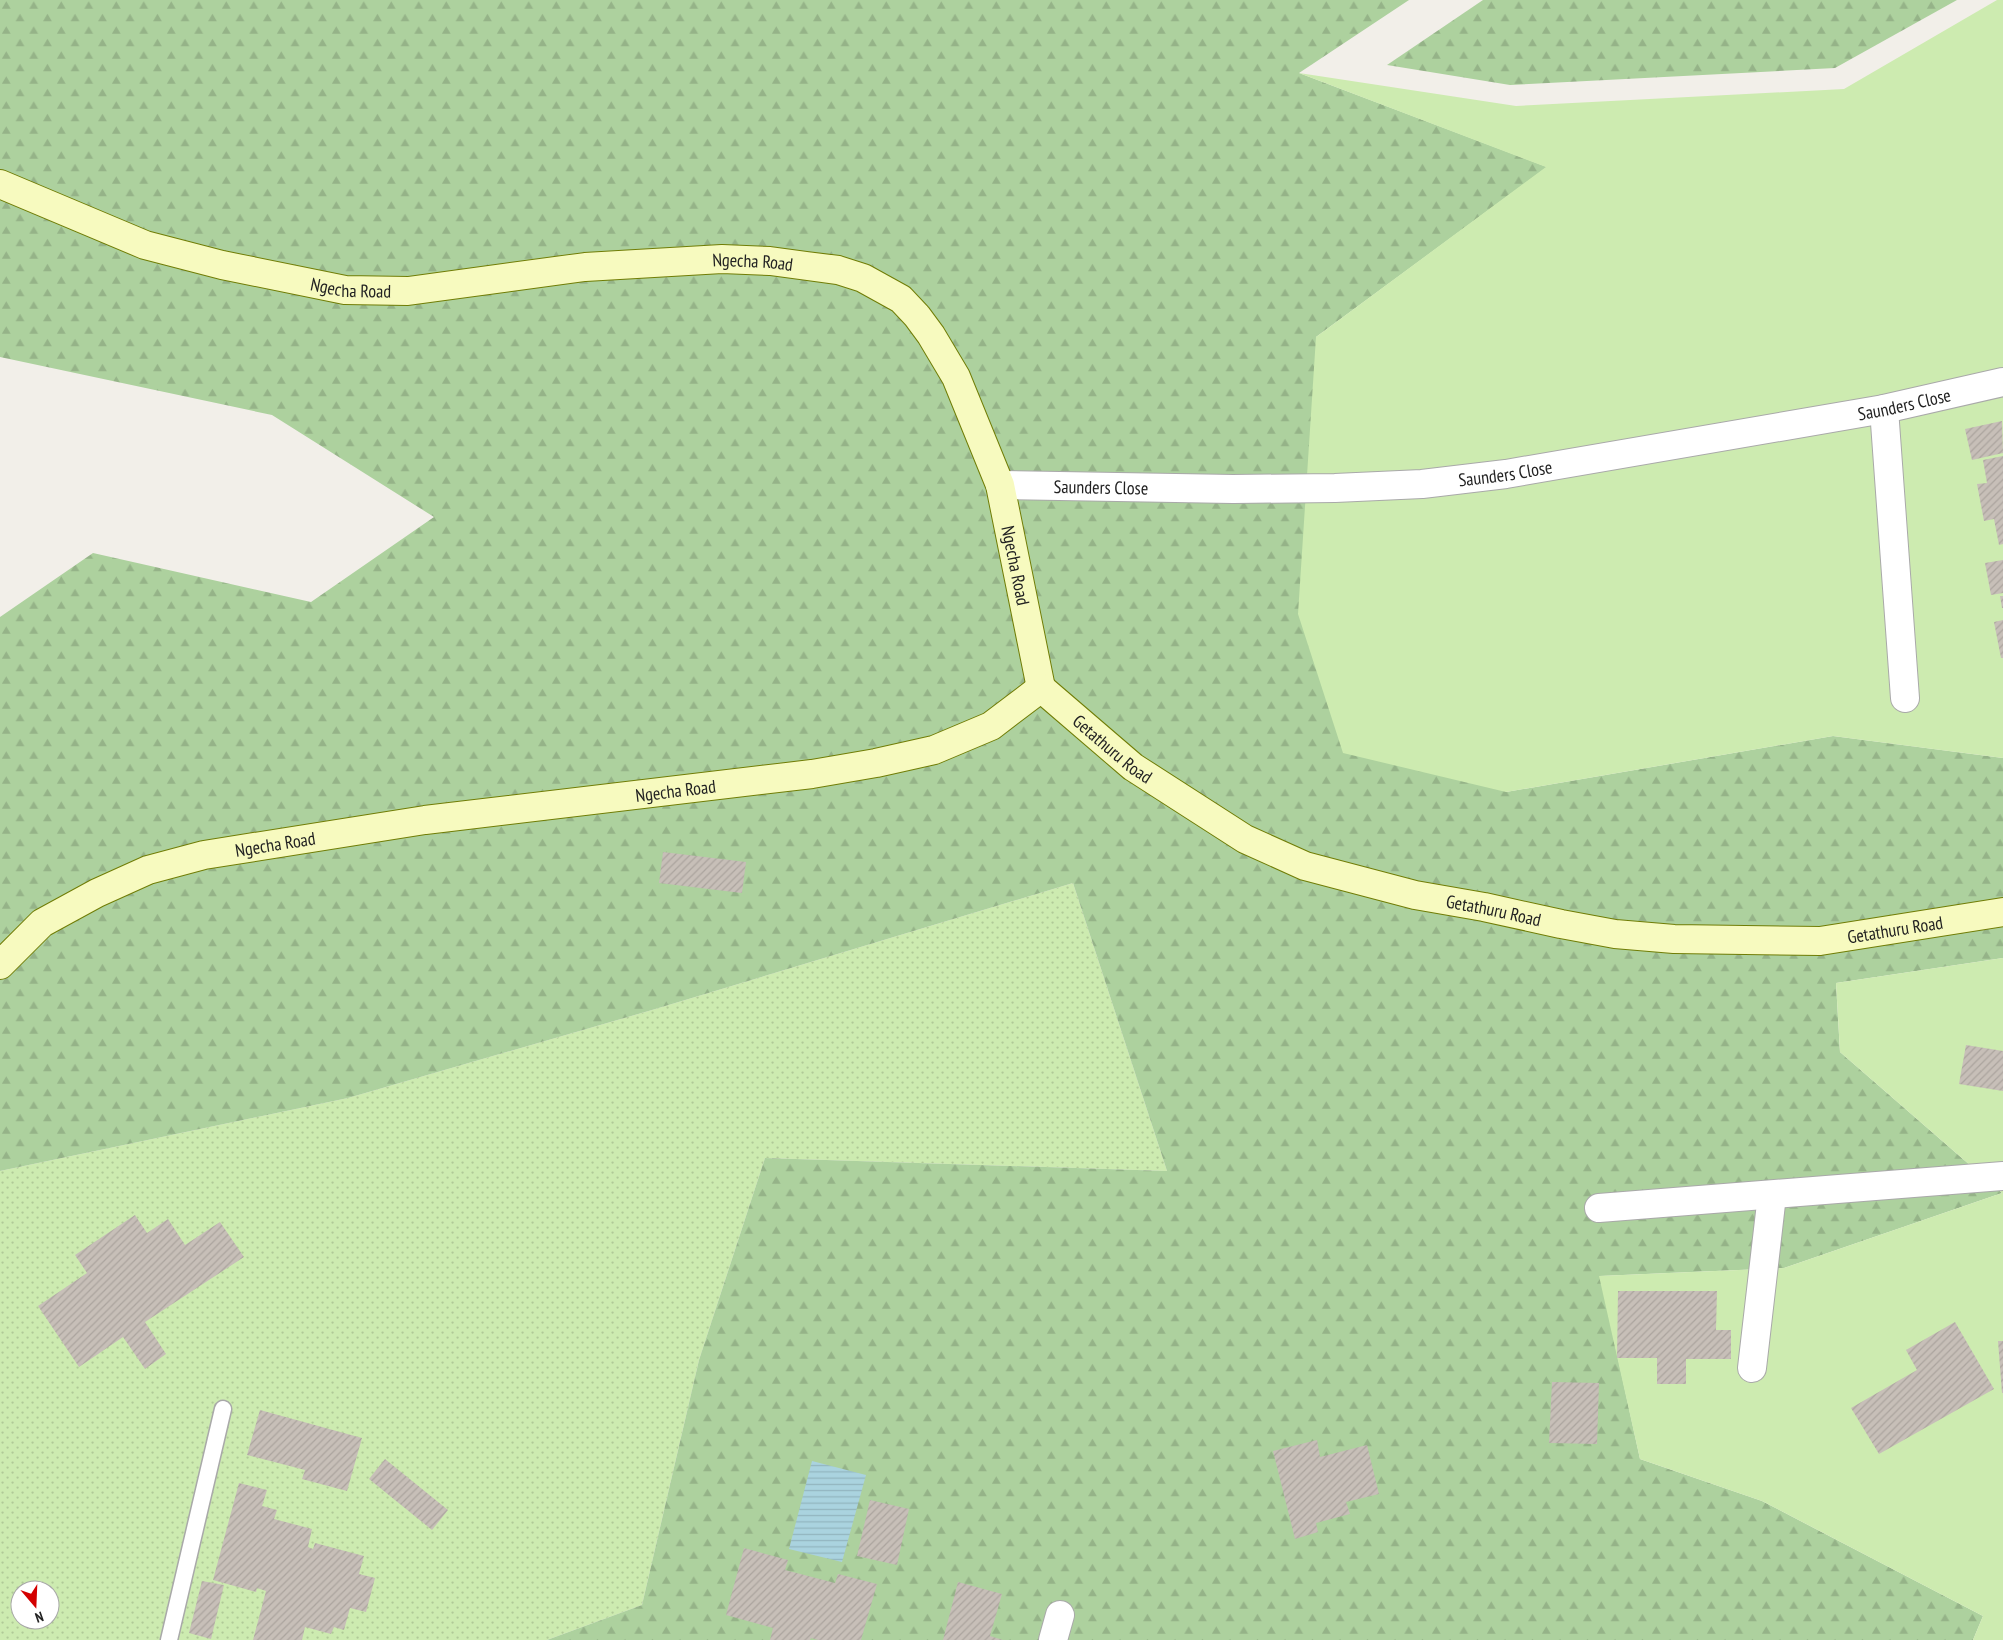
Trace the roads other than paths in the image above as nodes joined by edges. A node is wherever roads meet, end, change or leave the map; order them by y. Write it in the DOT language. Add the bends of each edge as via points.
graph roads {
  1 [pos="0,184"];
  2 [pos="2003,382"];
  3 [pos="1884,409"];
  4 [pos="1000,485"];
  5 [pos="1041,688"];
  6 [pos="1905,698"];
  7 [pos="2003,912"];
  8 [pos="6,951"];
  9 [pos="2003,1176"];
  10 [pos="1772,1195"];
  11 [pos="1598,1208"];
  12 [pos="1752,1368"];
  13 [pos="223,1409"];
  14 [pos="169,1640"];
  1 -- 4 [label="main road, Ngecha Road" via="145,245 222,265 345,290 408,291 585,267 722,259 838,270 863,278 901,299 931,335 956,377"];
  2 -- 3 [label="street, Saunders Close"];
  3 -- 4 [label="street, Saunders Close" via="1506,474 1422,484 1243,489"];
  3 -- 6 [label="street"];
  4 -- 5 [label="main road, Ngecha Road"];
  5 -- 7 [label="main road, Getathuru Road" via="1133,767 1245,839 1305,866 1415,895 1615,934 1674,939 1820,941"];
  5 -- 8 [label="main road, Ngecha Road" via="991,726 934,750 876,763 812,774 425,820 204,855 148,870 97,893 42,923"];
  9 -- 10 [label="street"];
  10 -- 11 [label="street"];
  10 -- 12 [label="street"];
  13 -- 14 [label="lane"];
}
